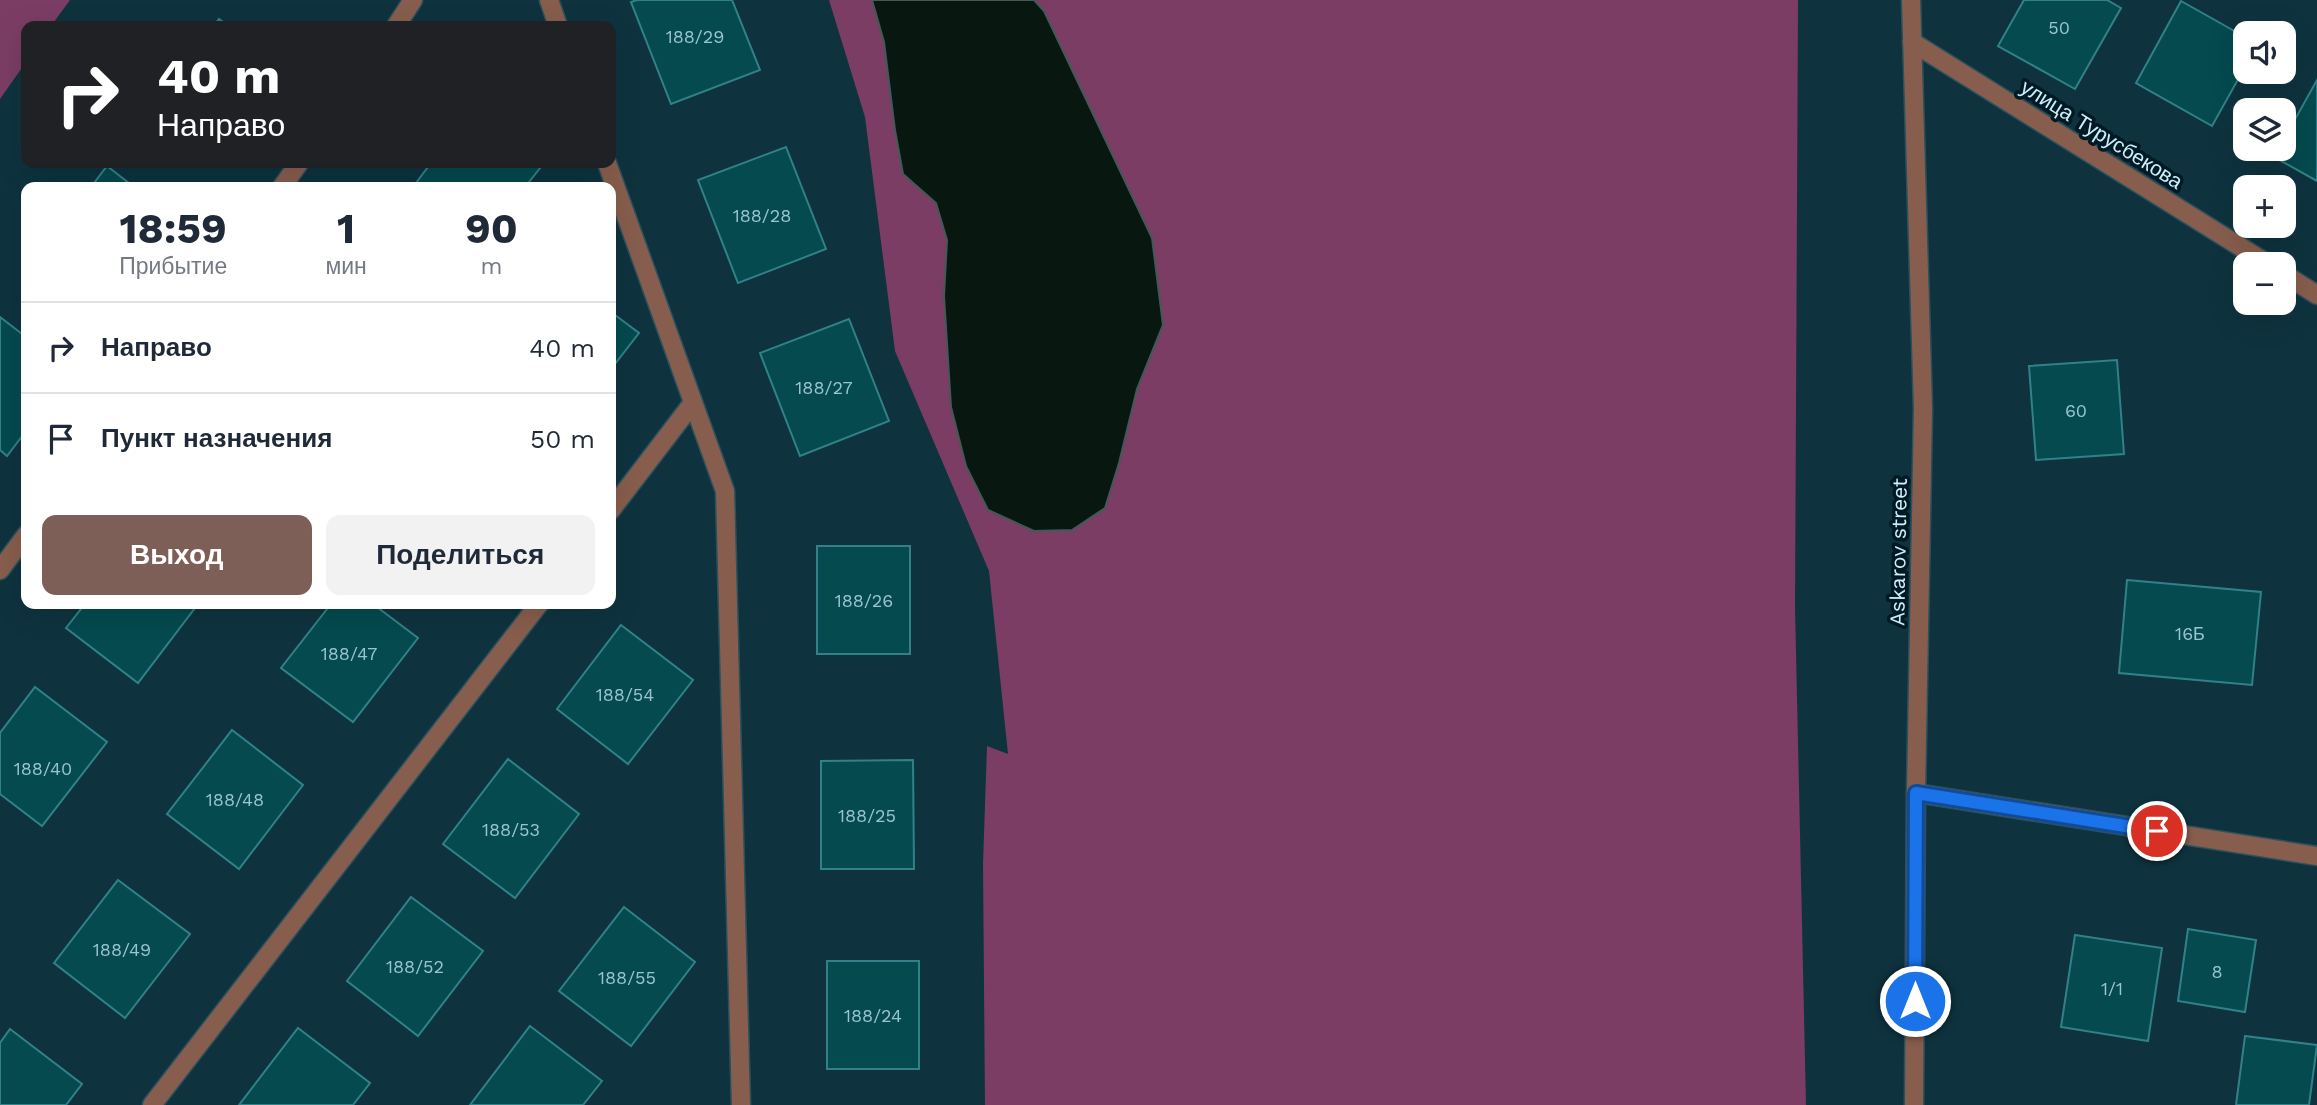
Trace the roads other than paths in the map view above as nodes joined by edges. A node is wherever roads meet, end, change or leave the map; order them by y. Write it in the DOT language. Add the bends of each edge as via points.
graph roads {
  1 [pos="413,0"];
  2 [pos="549,0"];
  3 [pos="1911,0"];
  4 [pos="399,21"];
  5 [pos="556,21"];
  6 [pos="1912,42"];
  7 [pos="616,189"];
  8 [pos="2249,252"];
  9 [pos="2296,282"];
  10 [pos="2317,295"];
  11 [pos="692,404"];
  12 [pos="616,503"];
  13 [pos="21,542"];
  14 [pos="0,570"];
  15 [pos="535,609"];
  16 [pos="1916,793"];
  17 [pos="2317,856"];
  18 [pos="152,1105"];
  19 [pos="741,1105"];
  20 [pos="1914,1105"];
  1 -- 4 [label="street"];
  2 -- 5 [label="street"];
  3 -- 6 [label="street, Askarov street"];
  6 -- 8 [label="street, улица Турусбекова"];
  6 -- 16 [label="street, Askarov street" via="1923,409"];
  7 -- 11 [label="street"];
  9 -- 10 [label="street"];
  11 -- 12 [label="street"];
  11 -- 19 [label="street" via="725,491"];
  13 -- 14 [label="street"];
  15 -- 18 [label="street"];
  16 -- 17 [label="street"];
  16 -- 20 [label="street, Askarov street"];
}
